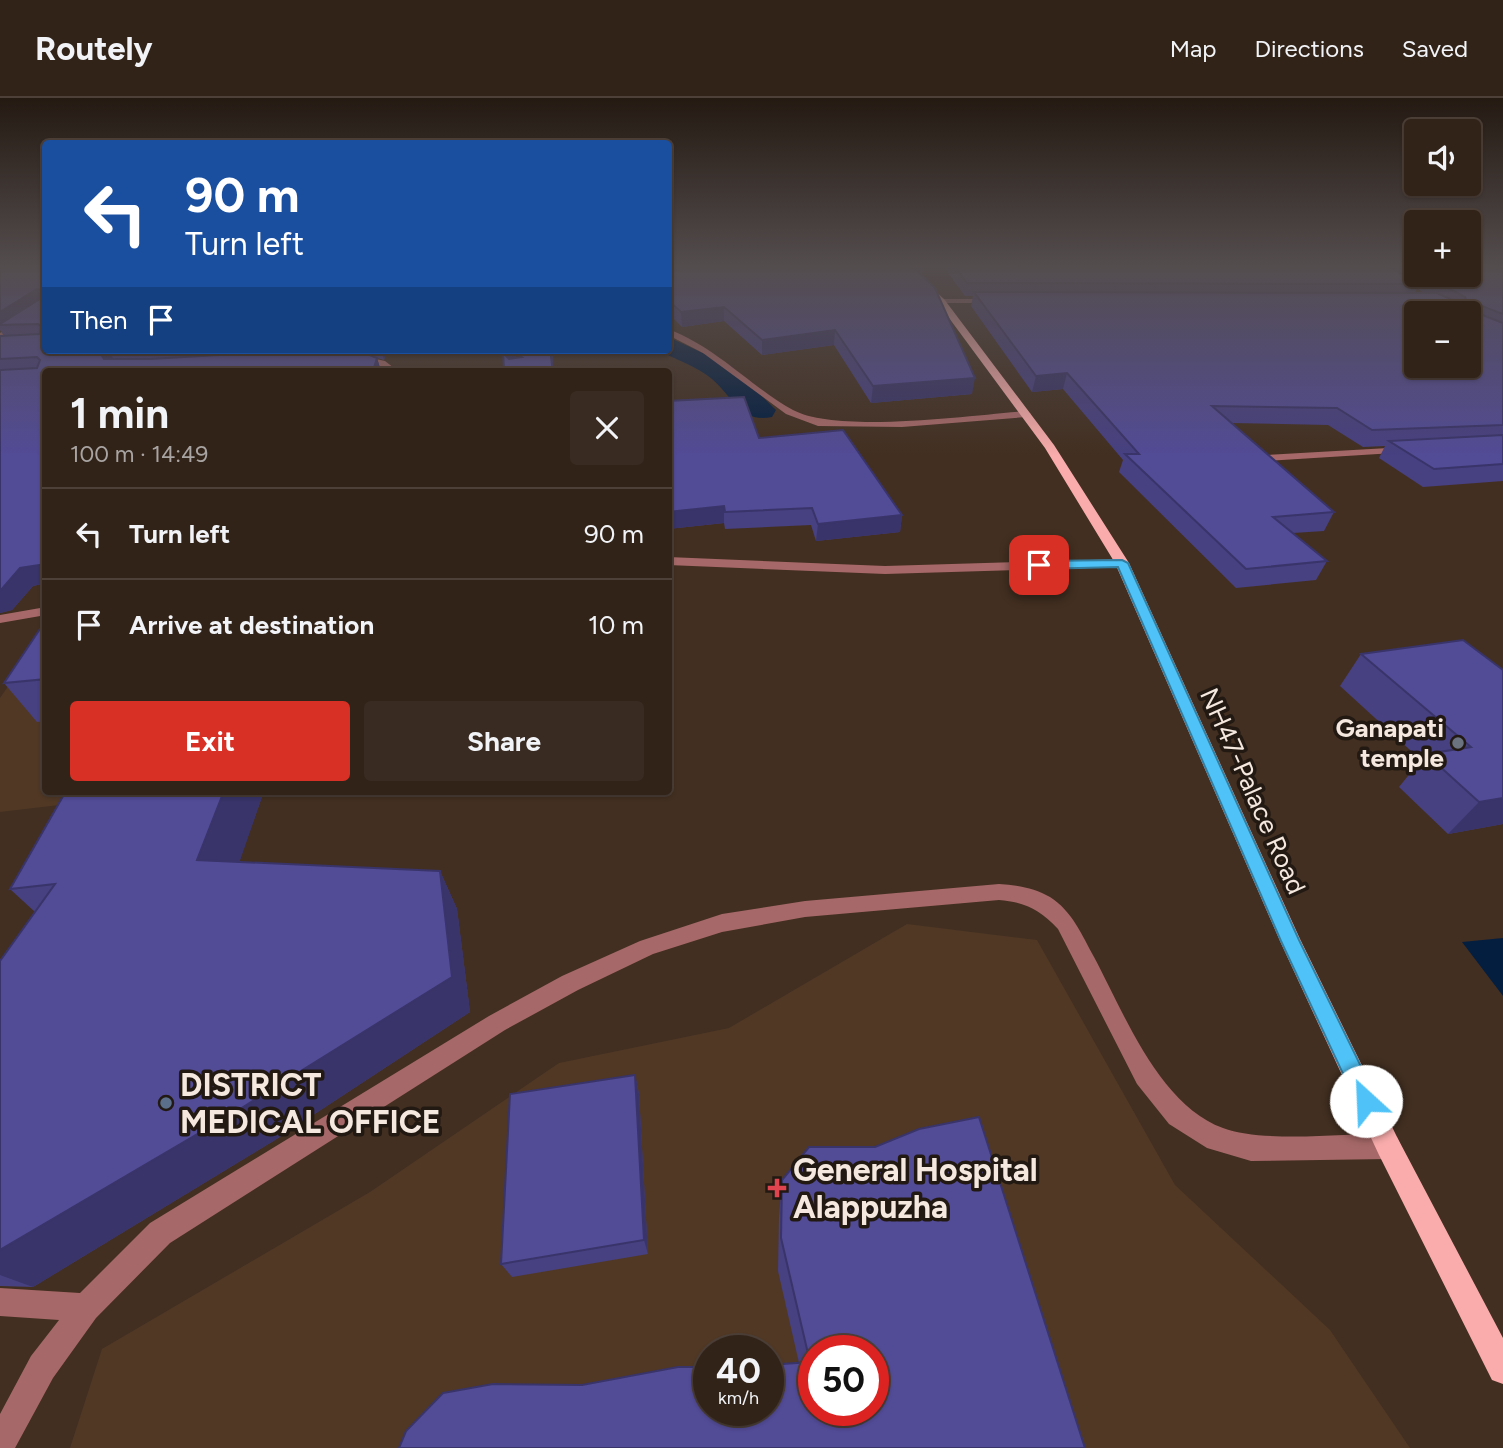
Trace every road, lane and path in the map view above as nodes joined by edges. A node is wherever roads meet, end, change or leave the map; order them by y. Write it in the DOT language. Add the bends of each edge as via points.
graph roads {
  1 [pos="963,330"];
  2 [pos="672,333"];
  3 [pos="0,345"];
  4 [pos="11,345"];
  5 [pos="350,358"];
  6 [pos="389,368"];
  7 [pos="1026,414"];
  8 [pos="1419,449"];
  9 [pos="1267,458"];
  10 [pos="672,561"];
  11 [pos="1122,563"];
  12 [pos="42,612"];
  13 [pos="0,619"];
  14 [pos="1388,1146"];
  15 [pos="0,1302"];
  16 [pos="86,1308"];
  17 [pos="1503,1369"];
  18 [pos="0,1445"];
  1 -- 7 [label="main road, NH47-Palace Road"];
  2 -- 7 [label="street" via="706,351 790,412 818,423 902,424"];
  3 -- 4 [label="street"];
  5 -- 6 [label="street"];
  7 -- 11 [label="main road, NH47-Palace Road"];
  8 -- 9 [label="street"];
  10 -- 11 [label="street" via="885,570"];
  11 -- 14 [label="main road, NH47-Palace Road" via="1290,941"];
  12 -- 13 [label="street"];
  14 -- 16 [label="street" via="1251,1148 1216,1139 1178,1115 1146,1076 1065,923 1048,905 1024,893 805,909 722,923 647,947 497,1023 160,1233"];
  14 -- 17 [label="main road, NH47-Palace Road"];
  15 -- 16 [label="street"];
  16 -- 18 [label="street" via="43,1367"];
}
